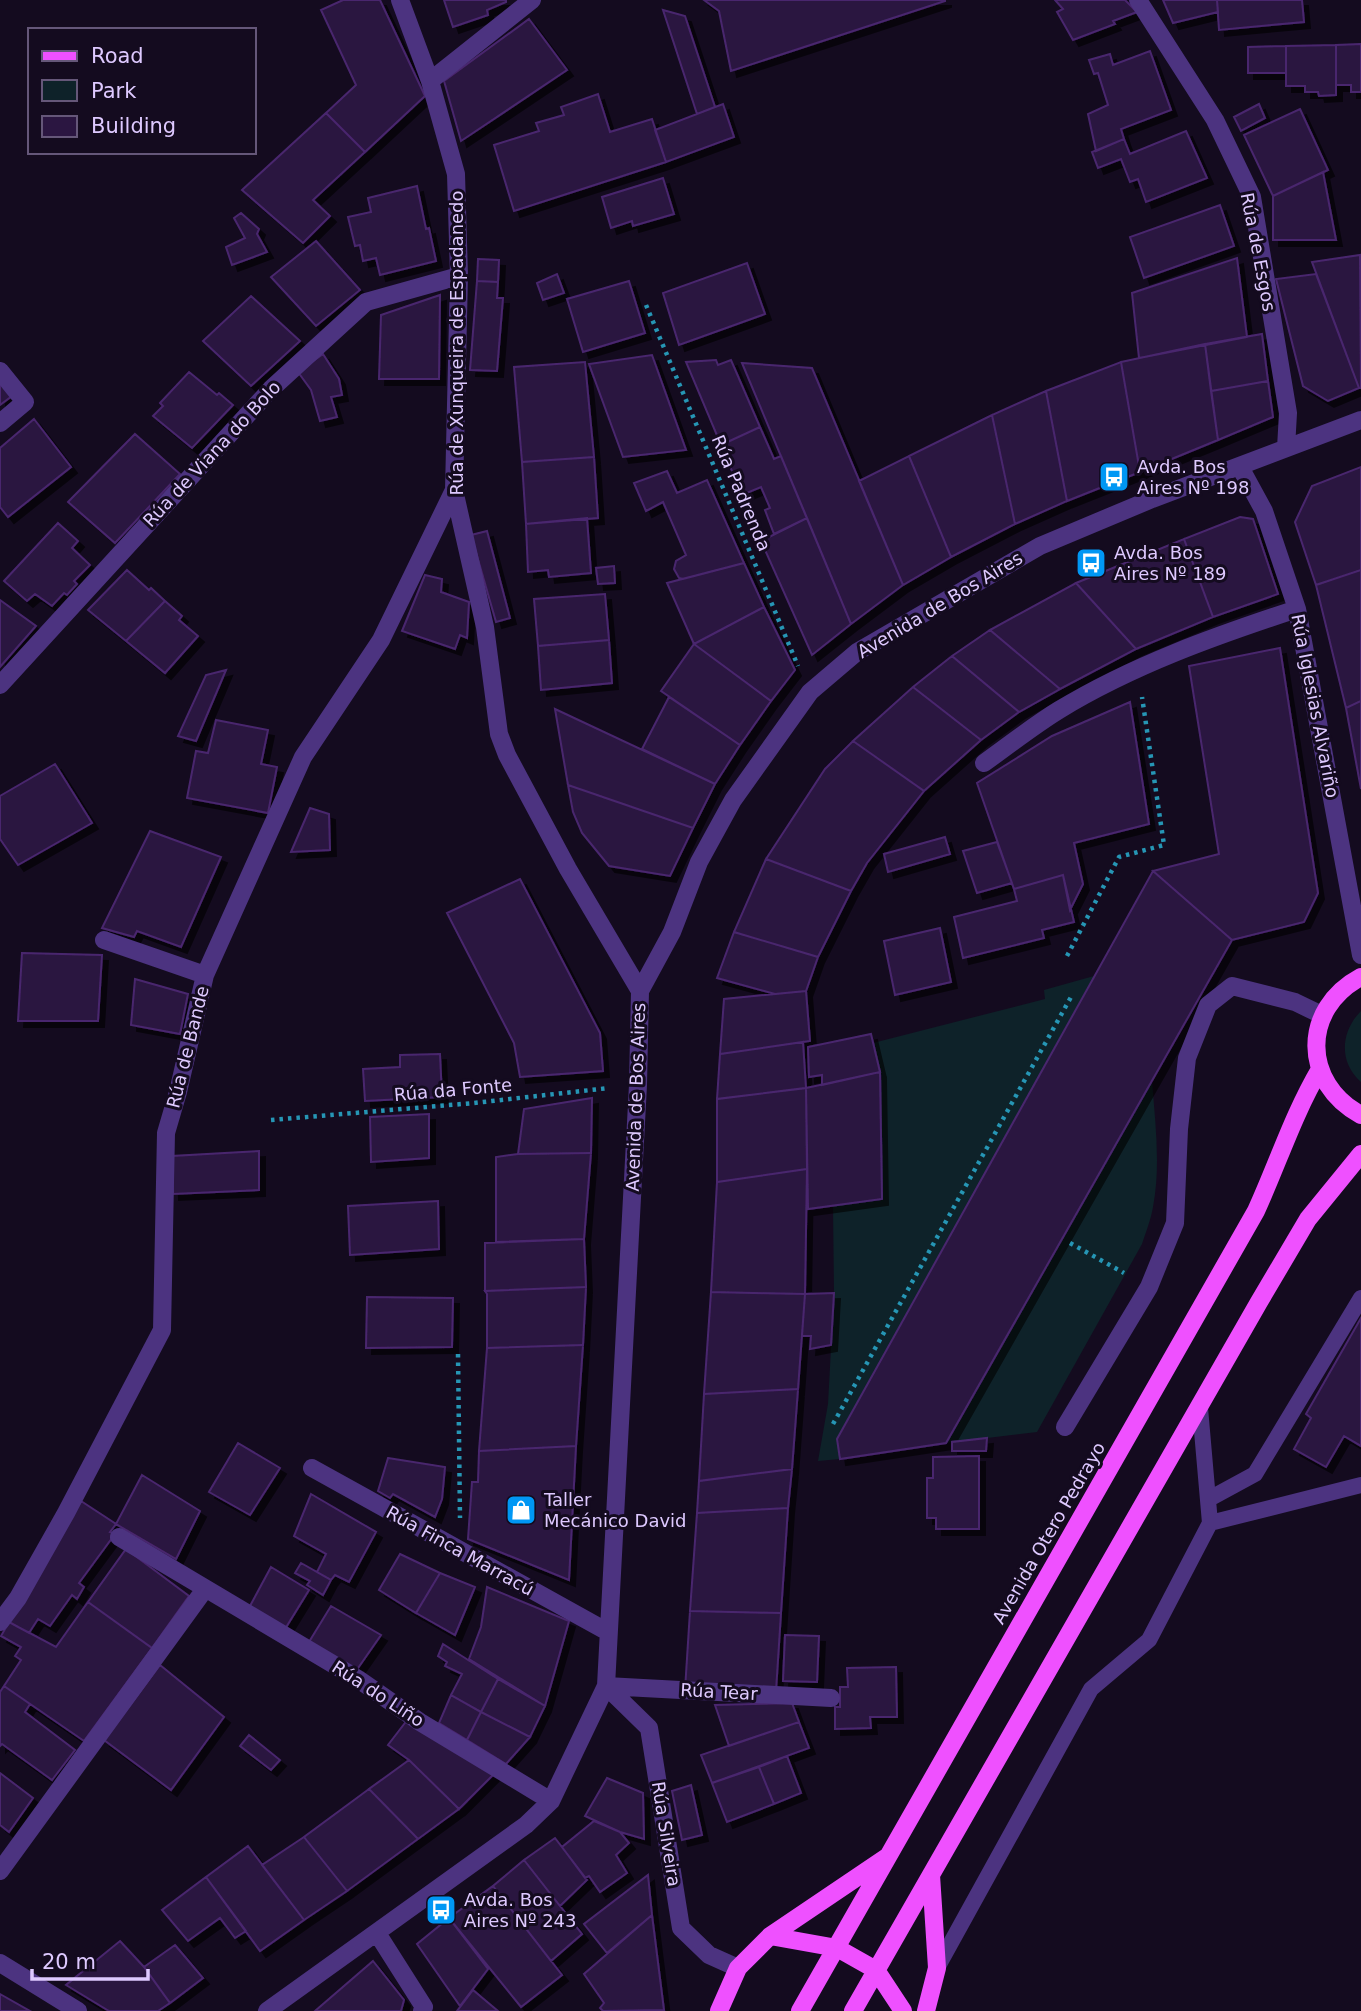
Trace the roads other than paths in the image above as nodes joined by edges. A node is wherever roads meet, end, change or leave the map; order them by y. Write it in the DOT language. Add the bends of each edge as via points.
graph roads {
  1 [pos="400,0"];
  2 [pos="532,0"];
  3 [pos="1138,0"];
  4 [pos="430,82"];
  5 [pos="459,276"];
  6 [pos="0,371"];
  7 [pos="1361,419"];
  8 [pos="0,422"];
  9 [pos="1286,448"];
  10 [pos="1240,467"];
  11 [pos="454,490"];
  12 [pos="1297,610"];
  13 [pos="0,685"];
  14 [pos="984,763"];
  15 [pos="1353,875"];
  16 [pos="104,940"];
  17 [pos="1361,955"];
  18 [pos="205,975"];
  19 [pos="1361,977"];
  20 [pos="640,991"];
  21 [pos="1322,1015"];
  22 [pos="1320,1069"];
  23 [pos="1361,1115"];
  24 [pos="1361,1154"];
  25 [pos="1361,1298"];
  26 [pos="1200,1408"];
  27 [pos="1065,1427"];
  28 [pos="313,1468"];
  29 [pos="1361,1485"];
  30 [pos="1209,1499"];
  31 [pos="1210,1522"];
  32 [pos="119,1537"];
  33 [pos="205,1589"];
  34 [pos="0,1622"];
  35 [pos="608,1632"];
  36 [pos="606,1686"];
  37 [pos="831,1698"];
  38 [pos="551,1801"];
  39 [pos="890,1855"];
  40 [pos="0,1871"];
  41 [pos="931,1875"];
  42 [pos="377,1933"];
  43 [pos="771,1936"];
  44 [pos="837,1948"];
  45 [pos="0,1963"];
  46 [pos="738,1968"];
  47 [pos="937,1968"];
  48 [pos="876,1970"];
  49 [pos="78,2011"];
  50 [pos="267,2011"];
  51 [pos="422,2011"];
  52 [pos="719,2011"];
  53 [pos="800,2011"];
  54 [pos="853,2011"];
  55 [pos="903,2011"];
  56 [pos="926,2011"];
  1 -- 4 [label="street, Rúa de Xunqueira de Espadanedo"];
  2 -- 4 [label="street"];
  3 -- 9 [label="street, Rúa de Esgos" via="1215,120 1252,197 1288,413"];
  4 -- 5 [label="street, Rúa de Xunqueira de Espadanedo" via="456,174"];
  5 -- 11 [label="street, Rúa de Xunqueira de Espadanedo"];
  5 -- 13 [label="street, Rúa de Viana do Bolo" via="366,302 357,310 271,389"];
  6 -- 8 [label="street" via="25,402"];
  7 -- 9 [label="street, Avenida de Bos Aires"];
  9 -- 10 [label="street, Avenida de Bos Aires"];
  10 -- 12 [label="street, Rúa Iglesias Alvariño" via="1264,511"];
  10 -- 20 [label="street, Avenida de Bos Aires" via="1040,546 857,652 810,692 733,800"];
  11 -- 18 [label="street, Rúa de Bande" via="381,640 303,757"];
  11 -- 20 [label="street, Rúa de Xunqueira de Espadanedo" via="485,627 499,734 568,869"];
  12 -- 14 [label="street" via="1138,668 1058,710"];
  12 -- 15 [label="street, Rúa Iglesias Alvariño"];
  15 -- 17 [label="street, Rúa Iglesias Alvariño"];
  16 -- 18 [label="street"];
  18 -- 34 [label="street, Rúa de Bande" via="166,1133 162,1330 66,1513"];
  19 -- 21 [label="main road" via="1332,998"];
  20 -- 35 [label="street, Avenida de Bos Aires"];
  21 -- 22 [label="main road" via="1317,1049"];
  21 -- 27 [label="street" via="1295,1002 1232,986 1208,1005 1187,1058 1174,1223 1149,1287"];
  22 -- 23 [label="main road" via="1343,1105"];
  22 -- 39 [label="main road, Avenida Otero Pedrayo" via="1300,1104 1256,1211"];
  24 -- 26 [label="main road" via="1308,1219"];
  25 -- 30 [label="lane" via="1255,1474"];
  26 -- 30 [label="lane"];
  26 -- 41 [label="main road"];
  28 -- 35 [label="street, Rúa Finca Marracú"];
  29 -- 31 [label="lane"];
  30 -- 31 [label="lane"];
  31 -- 47 [label="lane" via="1149,1640 1091,1689"];
  32 -- 33 [label="street, Rúa do Liño"];
  33 -- 38 [label="street, Rúa do Liño"];
  33 -- 40 [label="street"];
  35 -- 36 [label="street, Avenida de Bos Aires"];
  36 -- 37 [label="street, Rúa Tear"];
  36 -- 38 [label="street, Avenida de Bos Aires"];
  36 -- 46 [label="street, Rúa Silveira" via="649,1728 681,1928 709,1955"];
  38 -- 42 [label="street, Avenida de Bos Aires" via="526,1825"];
  39 -- 43 [label="main road"];
  39 -- 44 [label="main road, Avenida Otero Pedrayo"];
  41 -- 47 [label="main road"];
  41 -- 48 [label="main road"];
  42 -- 50 [label="street, Avenida de Bos Aires"];
  42 -- 51 [label="street" via="424,2007"];
  43 -- 44 [label="main road"];
  43 -- 46 [label="main road"];
  44 -- 48 [label="main road"];
  44 -- 53 [label="main road, Avenida Otero Pedrayo"];
  45 -- 49 [label="street"];
  46 -- 52 [label="main road"];
  47 -- 56 [label="main road"];
  48 -- 54 [label="main road"];
  48 -- 55 [label="main road"];
}
